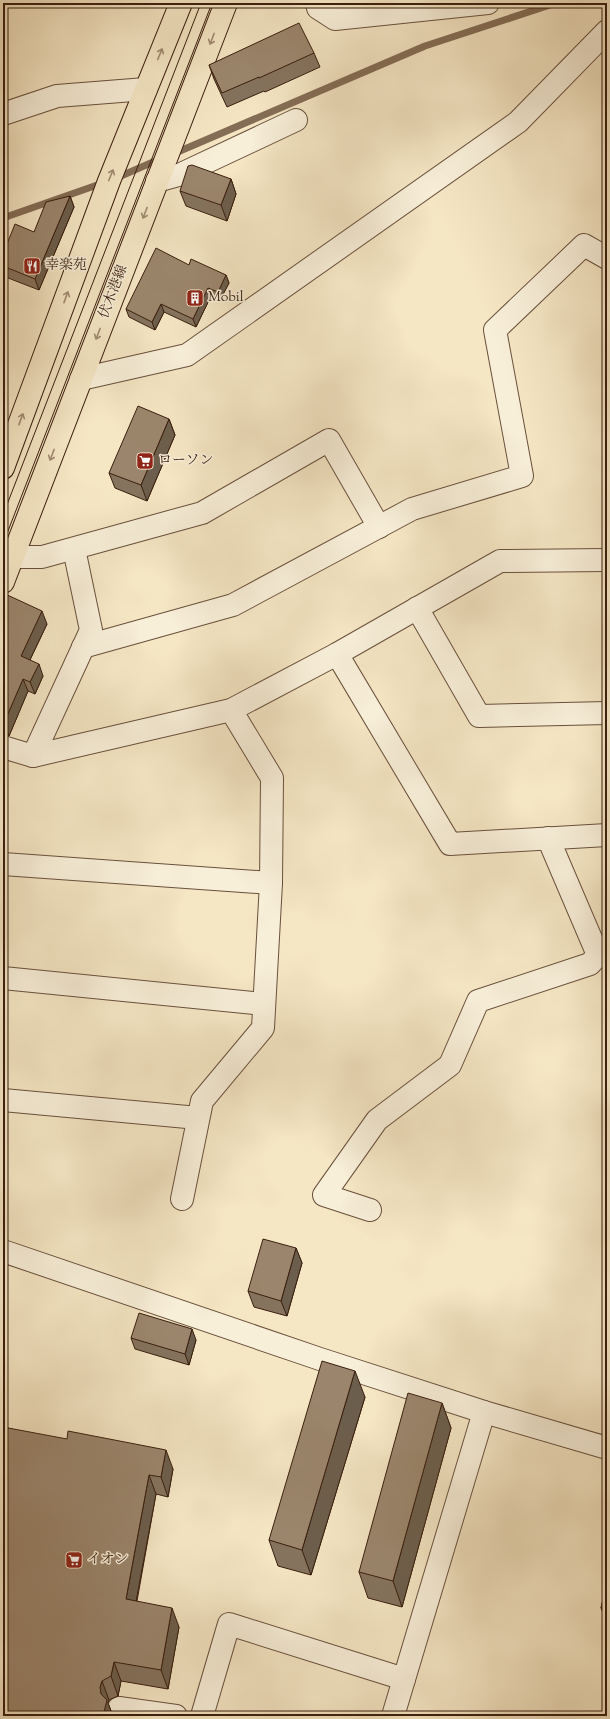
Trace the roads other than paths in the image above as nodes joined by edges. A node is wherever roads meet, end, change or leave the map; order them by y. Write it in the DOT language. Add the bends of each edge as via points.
graph roads {
  1 [pos="181,3"];
  2 [pos="226,3"];
  3 [pos="317,3"];
  4 [pos="488,3"];
  5 [pos="375,9"];
  6 [pos="607,31"];
  7 [pos="146,89"];
  8 [pos="3,114"];
  9 [pos="296,120"];
  10 [pos="157,181"];
  11 [pos="607,258"];
  12 [pos="81,379"];
  13 [pos="3,468"];
  14 [pos="379,527"];
  15 [pos="74,549"];
  16 [pos="8,556"];
  17 [pos="607,560"];
  18 [pos="3,582"];
  19 [pos="417,608"];
  20 [pos="83,647"];
  21 [pos="337,654"];
  22 [pos="231,710"];
  23 [pos="607,713"];
  24 [pos="3,747"];
  25 [pos="33,756"];
  26 [pos="607,835"];
  27 [pos="548,838"];
  28 [pos="3,864"];
  29 [pos="271,883"];
  30 [pos="3,978"];
  31 [pos="264,1004"];
  32 [pos="3,1100"];
  33 [pos="198,1118"];
  34 [pos="182,1199"];
  35 [pos="370,1210"];
  36 [pos="3,1251"];
  37 [pos="484,1412"];
  38 [pos="607,1448"];
  39 [pos="404,1679"];
  40 [pos="118,1708"];
  41 [pos="176,1716"];
  42 [pos="202,1716"];
  43 [pos="393,1716"];
  7 -- 1 [label="main road, one-way"];
  2 -- 10 [label="main road, 伏木港線, one-way"];
  3 -- 5 [label="street" via="318,8 335,19"];
  4 -- 5 [label="street"];
  6 -- 12 [label="street" via="518,122 187,355"];
  7 -- 8 [label="street" via="57,96"];
  13 -- 7 [label="main road, one-way" via="109,181"];
  9 -- 10 [label="street" via="179,175"];
  10 -- 12 [label="main road, 伏木港線, one-way"];
  11 -- 14 [label="street" via="584,245 496,330 522,476 412,509"];
  12 -- 16 [label="main road, 伏木港線, one-way"];
  14 -- 15 [label="street" via="329,440 202,513"];
  14 -- 20 [label="street" via="233,606"];
  15 -- 16 [label="street" via="42,557"];
  15 -- 20 [label="street" via="91,630"];
  16 -- 18 [label="main road, 伏木港線"];
  17 -- 19 [label="street" via="500,561"];
  19 -- 21 [label="street"];
  19 -- 23 [label="street" via="479,716"];
  20 -- 25 [label="street"];
  21 -- 22 [label="street"];
  21 -- 27 [label="street" via="450,844"];
  22 -- 25 [label="street"];
  22 -- 29 [label="street" via="272,778"];
  24 -- 25 [label="street"];
  26 -- 27 [label="street"];
  27 -- 35 [label="street" via="598,955 590,964 478,1001 450,1065 377,1120 324,1195"];
  28 -- 29 [label="street"];
  29 -- 31 [label="street"];
  30 -- 31 [label="street"];
  31 -- 33 [label="street" via="262,1028 202,1101"];
  32 -- 33 [label="street"];
  33 -- 34 [label="street"];
  36 -- 37 [label="street"];
  37 -- 38 [label="street"];
  37 -- 39 [label="street"];
  39 -- 42 [label="street" via="229,1624"];
  39 -- 43 [label="street"];
  40 -- 41 [label="street"];
}
